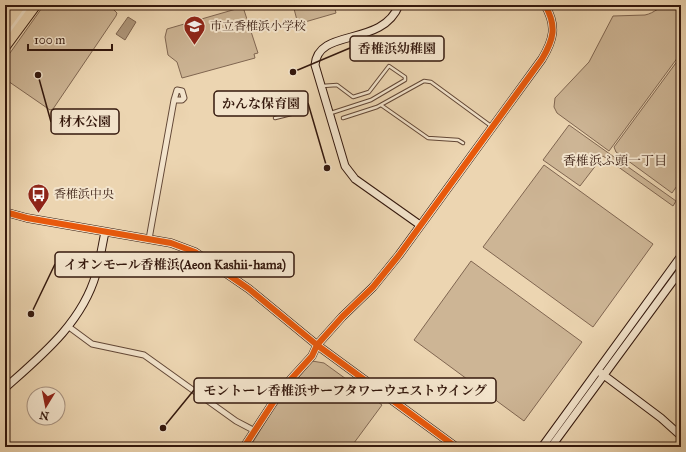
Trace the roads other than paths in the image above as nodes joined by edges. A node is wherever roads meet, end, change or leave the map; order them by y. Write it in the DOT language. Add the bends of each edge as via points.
graph roads {
  1 [pos="11,5"];
  2 [pos="20,5"];
  3 [pos="29,5"];
  4 [pos="36,5"];
  5 [pos="399,5"];
  6 [pos="546,5"];
  7 [pos="5,13"];
  8 [pos="5,24"];
  9 [pos="5,27"];
  10 [pos="5,38"];
  11 [pos="5,47"];
  12 [pos="321,86"];
  13 [pos="174,100"];
  14 [pos="381,105"];
  15 [pos="291,114"];
  16 [pos="329,114"];
  17 [pos="275,118"];
  18 [pos="343,118"];
  19 [pos="492,127"];
  20 [pos="463,143"];
  21 [pos="5,212"];
  22 [pos="420,225"];
  23 [pos="105,232"];
  24 [pos="148,238"];
  25 [pos="681,256"];
  26 [pos="681,270"];
  27 [pos="69,327"];
  28 [pos="317,345"];
  29 [pos="597,370"];
  30 [pos="604,376"];
  31 [pos="5,388"];
  32 [pos="254,431"];
  33 [pos="681,436"];
  34 [pos="244,447"];
  35 [pos="456,447"];
  36 [pos="542,447"];
  37 [pos="551,447"];
  1 -- 7 [label="highway"];
  2 -- 8 [label="street"];
  2 -- 9 [label="highway"];
  3 -- 10 [label="highway"];
  4 -- 11 [label="highway"];
  5 -- 12 [label="street" via="390,19 380,27 322,48 316,57 315,65"];
  6 -- 19 [label="street" via="554,30 551,44"];
  12 -- 16 [label="street"];
  12 -- 16 [label="lane" via="337,85 353,97 369,92 389,66 406,77 370,100"];
  13 -- 24 [label="street"];
  14 -- 18 [label="lane"];
  14 -- 19 [label="lane" via="416,84 431,82"];
  14 -- 20 [label="lane" via="428,138 458,140"];
  15 -- 17 [label="lane"];
  16 -- 22 [label="street" via="344,166 355,179"];
  19 -- 22 [label="street"];
  21 -- 23 [label="street"];
  22 -- 28 [label="street" via="373,287 342,316"];
  23 -- 24 [label="street"];
  23 -- 27 [label="street" via="96,274"];
  24 -- 28 [label="street" via="194,252 250,289"];
  25 -- 29 [label="street"];
  26 -- 30 [label="street"];
  27 -- 31 [label="street" via="48,350"];
  27 -- 32 [label="street" via="92,344 144,355 236,421"];
  28 -- 32 [label="street" via="312,356 282,389"];
  28 -- 35 [label="street"];
  29 -- 30 [label="street"];
  29 -- 36 [label="street"];
  30 -- 33 [label="street"];
  30 -- 37 [label="street"];
  32 -- 34 [label="street"];
}
